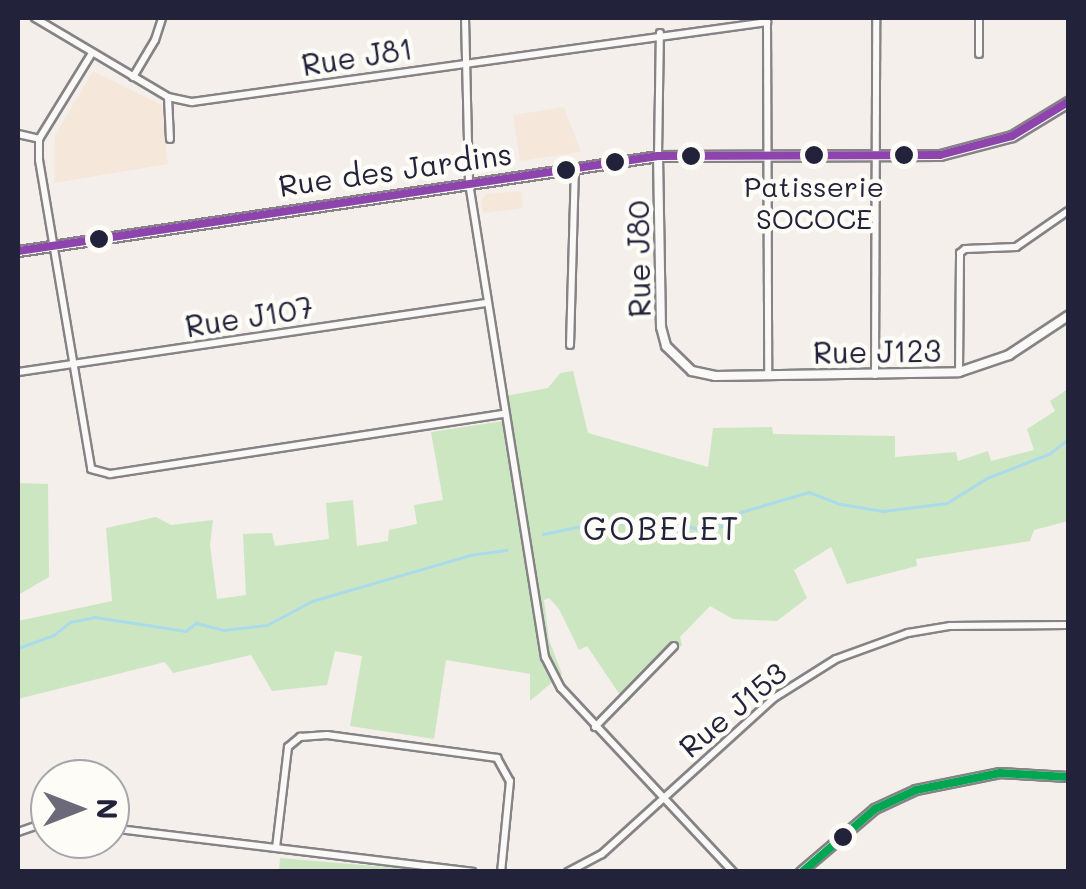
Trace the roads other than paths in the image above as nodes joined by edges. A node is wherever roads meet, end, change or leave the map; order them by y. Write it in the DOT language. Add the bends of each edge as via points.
graph roads {
  1 [pos="35,18"];
  2 [pos="162,18"];
  3 [pos="465,18"];
  4 [pos="876,18"];
  5 [pos="979,18"];
  6 [pos="767,20"];
  7 [pos="660,34"];
  8 [pos="92,53"];
  9 [pos="979,54"];
  10 [pos="466,61"];
  11 [pos="133,77"];
  12 [pos="168,97"];
  13 [pos="1068,102"];
  14 [pos="18,134"];
  15 [pos="39,139"];
  16 [pos="170,139"];
  17 [pos="658,156"];
  18 [pos="766,157"];
  19 [pos="876,157"];
  20 [pos="575,168"];
  21 [pos="469,183"];
  22 [pos="1068,211"];
  23 [pos="52,246"];
  24 [pos="18,251"];
  25 [pos="488,303"];
  26 [pos="1068,316"];
  27 [pos="570,345"];
  28 [pos="676,360"];
  29 [pos="71,366"];
  30 [pos="18,372"];
  31 [pos="959,372"];
  32 [pos="875,374"];
  33 [pos="768,376"];
  34 [pos="504,414"];
  35 [pos="1068,625"];
  36 [pos="674,646"];
  37 [pos="595,727"];
  38 [pos="1068,777"];
  39 [pos="662,798"];
  40 [pos="130,830"];
  41 [pos="276,848"];
  42 [pos="472,872"];
  43 [pos="501,872"];
  44 [pos="568,872"];
  45 [pos="734,872"];
  46 [pos="801,872"];
  1 -- 8 [label="street, Rue J81"];
  2 -- 11 [label="street"];
  3 -- 10 [label="street"];
  4 -- 19 [label="street"];
  5 -- 9 [label="street"];
  6 -- 7 [label="street, Rue J81"];
  6 -- 18 [label="street"];
  7 -- 10 [label="street, Rue J81"];
  7 -- 17 [label="street, Rue J80"];
  8 -- 11 [label="street, Rue J81"];
  8 -- 15 [label="street"];
  10 -- 12 [label="street, Rue J81" via="220,102"];
  10 -- 21 [label="street"];
  11 -- 12 [label="street, Rue J81"];
  12 -- 16 [label="street"];
  13 -- 19 [label="main road, Rue des Jardins" via="989,144 940,155"];
  14 -- 15 [label="street"];
  15 -- 23 [label="street"];
  17 -- 18 [label="main road, Rue des Jardins"];
  17 -- 20 [label="main road, Rue des Jardins"];
  17 -- 28 [label="street, Rue J80" via="661,327"];
  18 -- 19 [label="main road, Rue des Jardins"];
  18 -- 33 [label="street"];
  19 -- 32 [label="street"];
  20 -- 21 [label="main road, Rue des Jardins"];
  20 -- 27 [label="street"];
  21 -- 23 [label="main road, Rue des Jardins"];
  21 -- 25 [label="street"];
  22 -- 31 [label="street" via="1023,245 960,253"];
  23 -- 24 [label="main road, Rue des Jardins"];
  23 -- 29 [label="street"];
  25 -- 29 [label="street, Rue J107"];
  25 -- 34 [label="street"];
  26 -- 31 [label="street, Rue J123" via="1009,355"];
  28 -- 33 [label="street, Rue J123" via="715,376"];
  29 -- 30 [label="street, Rue J107"];
  29 -- 34 [label="street" via="91,469 110,474"];
  31 -- 32 [label="street, Rue J123"];
  32 -- 33 [label="street, Rue J123"];
  34 -- 37 [label="street" via="545,657 560,688"];
  35 -- 39 [label="street, Rue J153" via="950,626 836,659 774,698"];
  36 -- 37 [label="street"];
  37 -- 39 [label="street"];
  38 -- 46 [label="street" via="1000,773 916,790 874,809"];
  39 -- 44 [label="street, Rue J153" via="602,854"];
  39 -- 45 [label="street"];
  40 -- 41 [label="street"];
  41 -- 42 [label="street"];
  41 -- 43 [label="street" via="288,747 326,735 497,758 510,781"];
}
